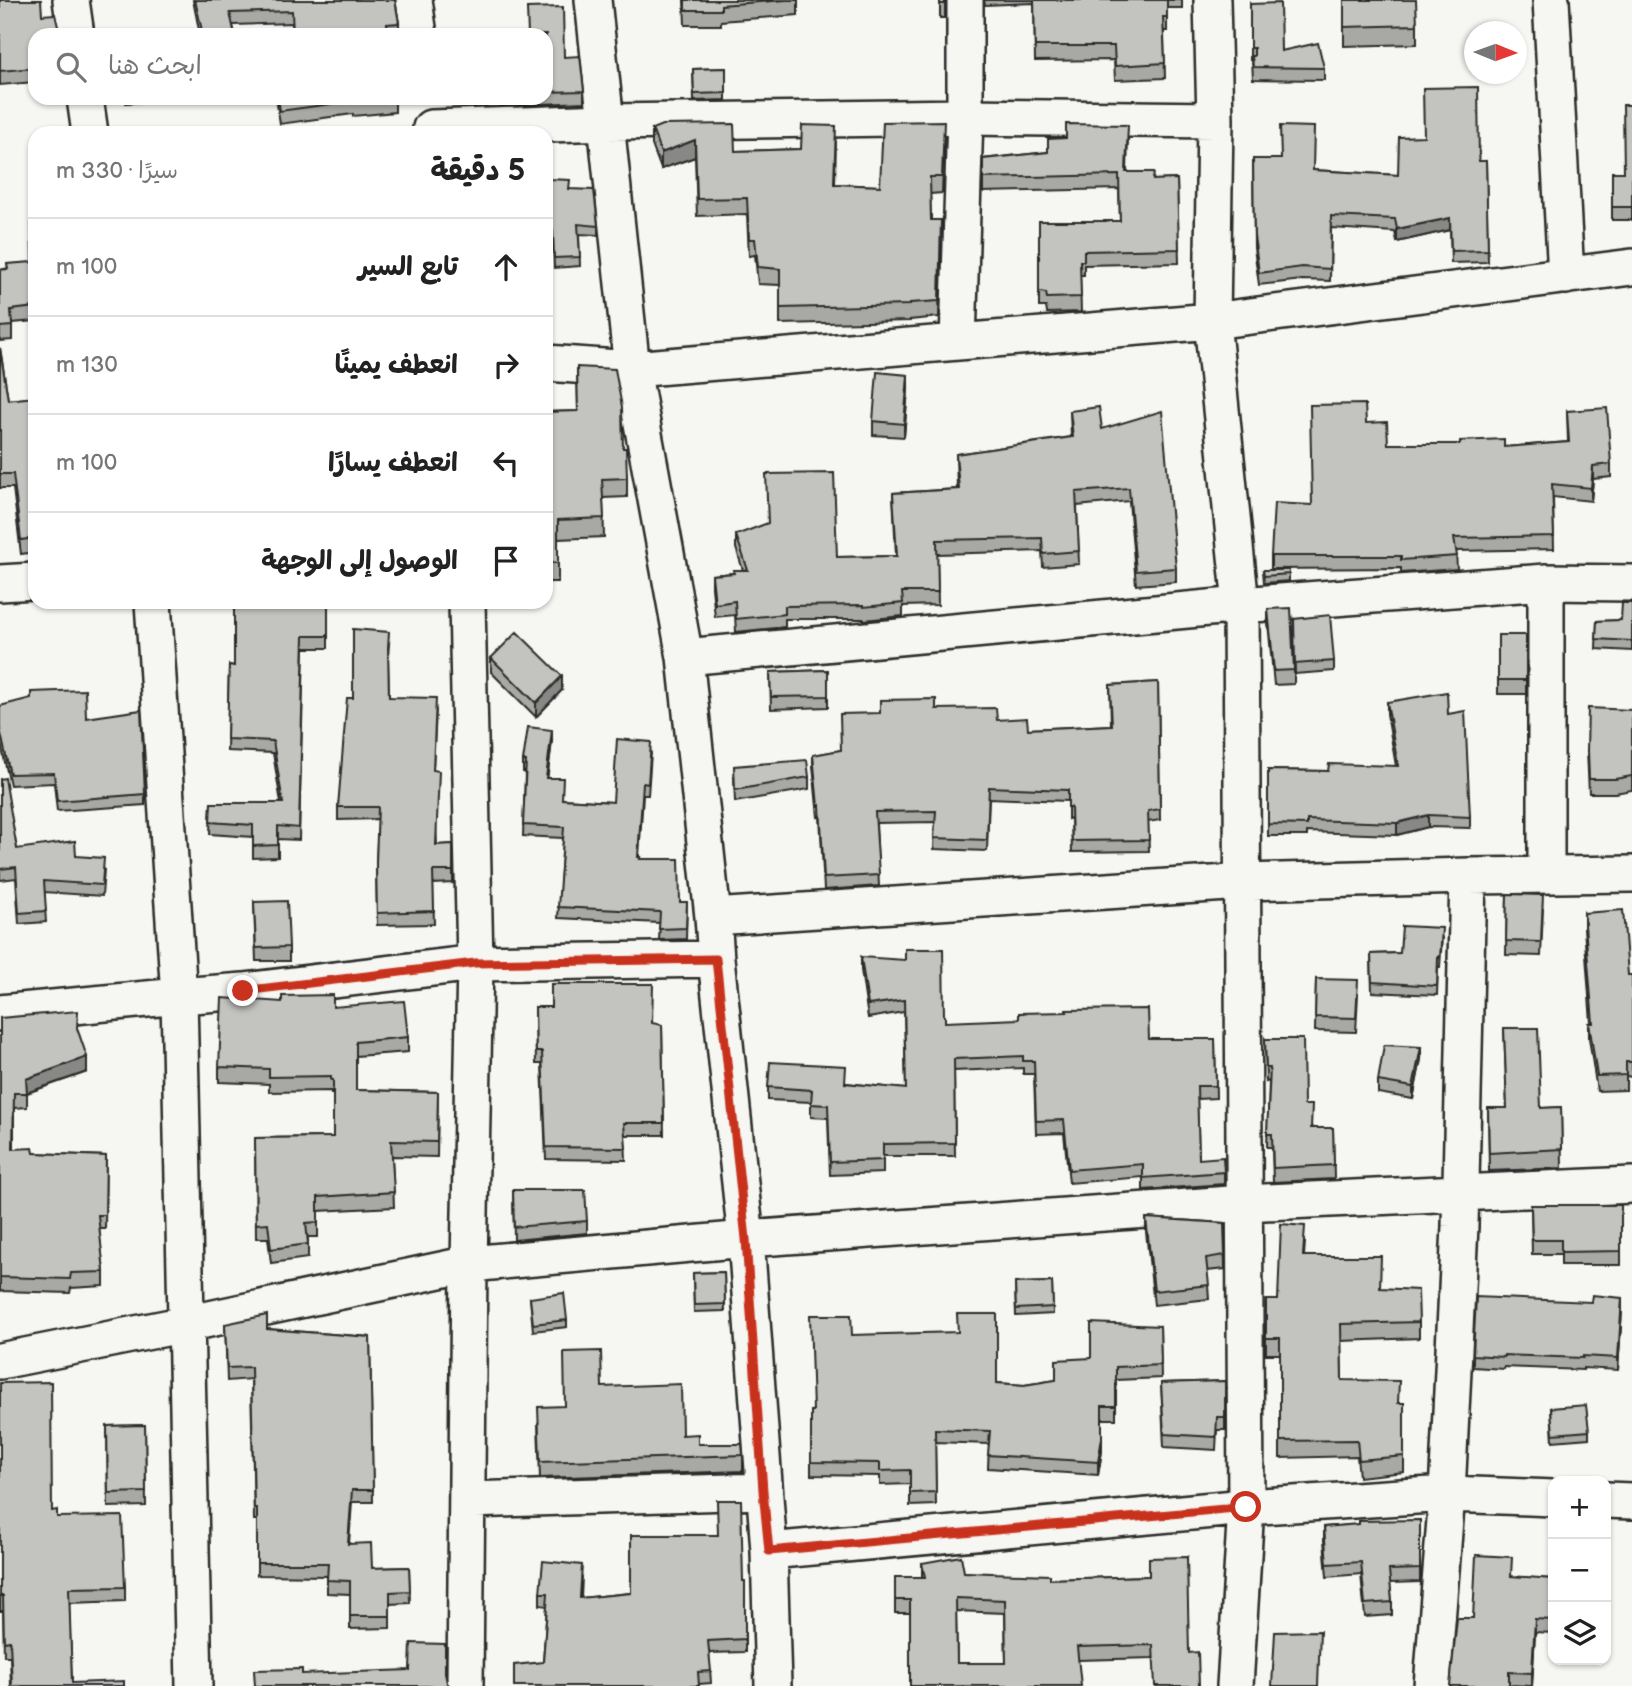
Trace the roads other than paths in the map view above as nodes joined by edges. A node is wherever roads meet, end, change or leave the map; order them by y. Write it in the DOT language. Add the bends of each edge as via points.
graph roads {
  1 [pos="71,0"];
  2 [pos="414,0"];
  3 [pos="593,0"];
  4 [pos="965,0"];
  5 [pos="1212,0"];
  6 [pos="1551,0"];
  7 [pos="75,28"];
  8 [pos="418,28"];
  9 [pos="86,105"];
  10 [pos="965,117"];
  11 [pos="429,120"];
  12 [pos="1215,120"];
  13 [pos="607,122"];
  14 [pos="89,126"];
  15 [pos="1632,267"];
  16 [pos="1566,276"];
  17 [pos="1212,321"];
  18 [pos="958,342"];
  19 [pos="553,363"];
  20 [pos="632,369"];
  21 [pos="28,581"];
  22 [pos="1546,582"];
  23 [pos="0,583"];
  24 [pos="1632,583"];
  25 [pos="1241,605"];
  26 [pos="153,609"];
  27 [pos="467,609"];
  28 [pos="685,657"];
  29 [pos="1632,874"];
  30 [pos="1546,875"];
  31 [pos="1468,876"];
  32 [pos="1242,882"];
  33 [pos="713,917"];
  34 [pos="716,959"];
  35 [pos="475,963"];
  36 [pos="179,996"];
  37 [pos="0,1013"];
  38 [pos="1632,1185"];
  39 [pos="1460,1192"];
  40 [pos="1244,1203"];
  41 [pos="746,1239"];
  42 [pos="469,1264"];
  43 [pos="186,1324"];
  44 [pos="0,1361"];
  45 [pos="763,1491"];
  46 [pos="1447,1494"];
  47 [pos="1548,1498"];
  48 [pos="467,1500"];
  49 [pos="1611,1500"];
  50 [pos="1632,1501"];
  51 [pos="1246,1507"];
  52 [pos="769,1551"];
  53 [pos="194,1686"];
  54 [pos="465,1686"];
  55 [pos="773,1686"];
  56 [pos="1235,1686"];
  57 [pos="1432,1686"];
  1 -- 7 [label="street"];
  2 -- 8 [label="street"];
  3 -- 13 [label="street"];
  4 -- 10 [label="street"];
  5 -- 12 [label="street"];
  6 -- 16 [label="street"];
  9 -- 14 [label="street"];
  10 -- 12 [label="street"];
  10 -- 13 [label="street"];
  10 -- 18 [label="street"];
  11 -- 13 [label="street"];
  12 -- 17 [label="street"];
  13 -- 20 [label="street"];
  15 -- 16 [label="street"];
  16 -- 17 [label="street"];
  17 -- 18 [label="street"];
  17 -- 25 [label="street"];
  18 -- 20 [label="street"];
  19 -- 20 [label="street"];
  20 -- 28 [label="street"];
  21 -- 23 [label="street"];
  22 -- 24 [label="street"];
  22 -- 25 [label="street"];
  22 -- 30 [label="street"];
  25 -- 28 [label="street"];
  25 -- 32 [label="street"];
  26 -- 36 [label="street"];
  27 -- 35 [label="street"];
  28 -- 33 [label="street"];
  29 -- 30 [label="street"];
  30 -- 31 [label="street"];
  31 -- 32 [label="street"];
  31 -- 39 [label="street"];
  32 -- 33 [label="street"];
  32 -- 40 [label="street"];
  33 -- 34 [label="street"];
  34 -- 35 [label="street"];
  34 -- 41 [label="street"];
  35 -- 36 [label="street"];
  35 -- 42 [label="street"];
  36 -- 37 [label="street"];
  36 -- 43 [label="street"];
  38 -- 39 [label="street"];
  39 -- 40 [label="street"];
  39 -- 46 [label="street"];
  40 -- 41 [label="street"];
  40 -- 51 [label="street"];
  41 -- 42 [label="street"];
  41 -- 45 [label="street"];
  42 -- 43 [label="street"];
  42 -- 48 [label="street"];
  43 -- 44 [label="street"];
  43 -- 53 [label="street"];
  45 -- 48 [label="street"];
  45 -- 52 [label="street"];
  46 -- 47 [label="street"];
  46 -- 51 [label="street"];
  46 -- 57 [label="street"];
  48 -- 54 [label="street"];
  49 -- 50 [label="street"];
  51 -- 52 [label="street"];
  51 -- 56 [label="street"];
  52 -- 55 [label="street"];
}
